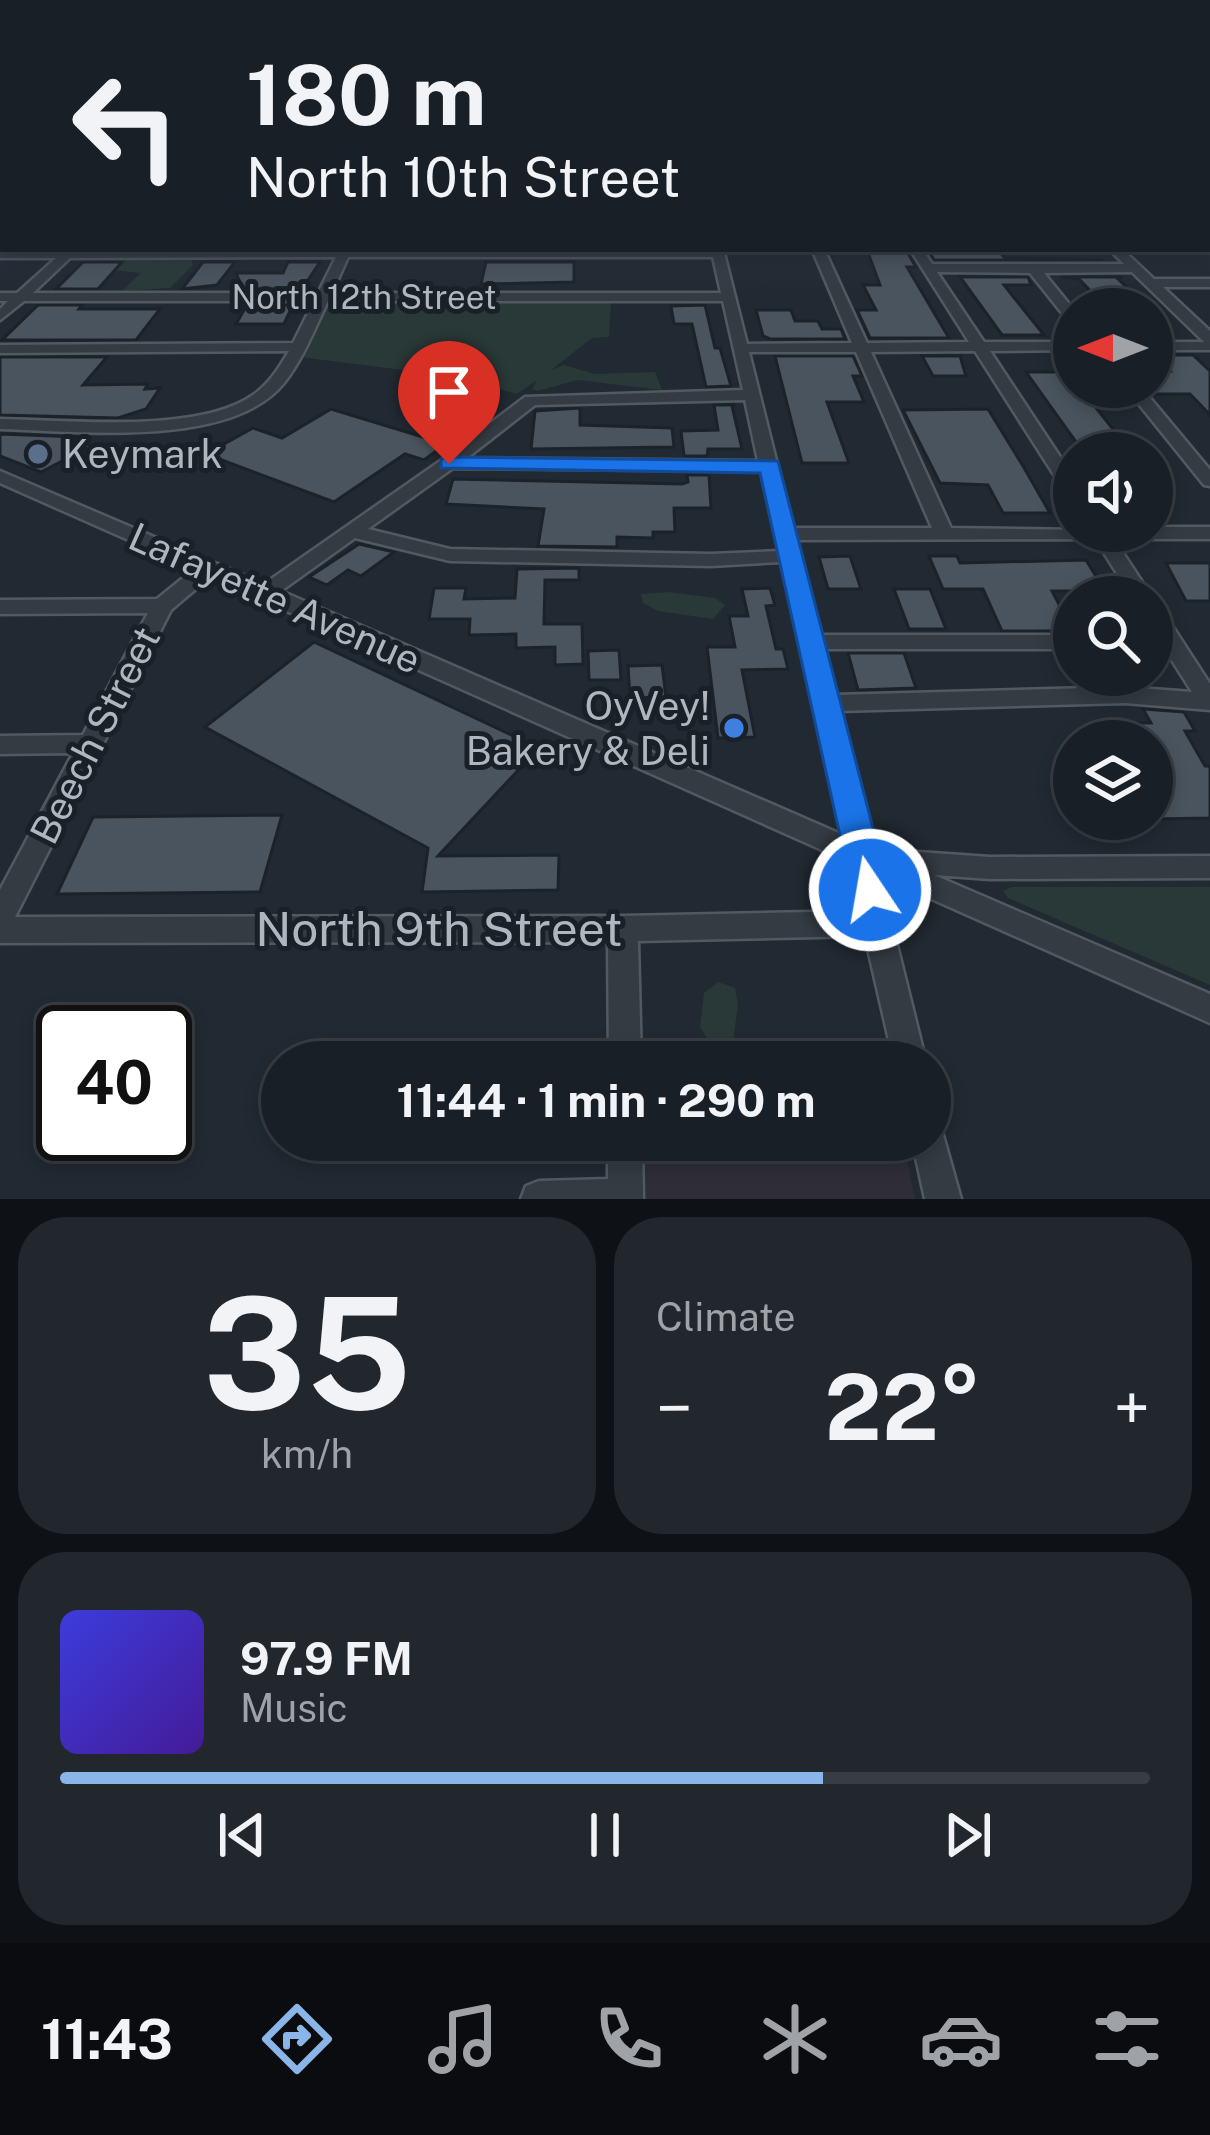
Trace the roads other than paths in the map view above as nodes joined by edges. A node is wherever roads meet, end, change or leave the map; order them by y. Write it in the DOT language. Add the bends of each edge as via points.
graph roads {
  1 [pos="69,252"];
  2 [pos="344,252"];
  3 [pos="718,252"];
  4 [pos="819,252"];
  5 [pos="918,252"];
  6 [pos="1117,252"];
  7 [pos="0,254"];
  8 [pos="929,268"];
  9 [pos="1135,268"];
  10 [pos="1034,269"];
  11 [pos="1150,283"];
  12 [pos="1210,283"];
  13 [pos="1053,293"];
  14 [pos="0,297"];
  15 [pos="322,297"];
  16 [pos="729,297"];
  17 [pos="20,298"];
  18 [pos="0,316"];
  19 [pos="1210,343"];
  20 [pos="1173,345"];
  21 [pos="980,346"];
  22 [pos="1053,346"];
  23 [pos="296,347"];
  24 [pos="862,347"];
  25 [pos="741,348"];
  26 [pos="0,350"];
  27 [pos="753,395"];
  28 [pos="1149,408"];
  29 [pos="0,424"];
  30 [pos="1053,459"];
  31 [pos="449,464"];
  32 [pos="770,466"];
  33 [pos="0,476"];
  34 [pos="1210,481"];
  35 [pos="350,531"];
  36 [pos="1053,532"];
  37 [pos="944,533"];
  38 [pos="1173,533"];
  39 [pos="1210,533"];
  40 [pos="788,545"];
  41 [pos="208,568"];
  42 [pos="265,593"];
  43 [pos="162,606"];
  44 [pos="0,607"];
  45 [pos="812,642"];
  46 [pos="1053,642"];
  47 [pos="1173,655"];
  48 [pos="1210,702"];
  49 [pos="826,703"];
  50 [pos="90,744"];
  51 [pos="0,745"];
  52 [pos="863,857"];
  53 [pos="1210,867"];
  54 [pos="0,918"];
  55 [pos="878,923"];
  56 [pos="0,929"];
  57 [pos="623,929"];
  58 [pos="1210,1009"];
  59 [pos="625,1041"];
  60 [pos="905,1041"];
  61 [pos="626,1161"];
  62 [pos="934,1161"];
  63 [pos="626,1198"];
  64 [pos="539,1199"];
  65 [pos="943,1199"];
  1 -- 7 [label="street"];
  1 -- 17 [label="street"];
  2 -- 15 [label="street"];
  3 -- 16 [label="street"];
  4 -- 24 [label="street"];
  5 -- 8 [label="street"];
  6 -- 9 [label="street"];
  8 -- 10 [label="street"];
  8 -- 21 [label="street"];
  9 -- 10 [label="street"];
  9 -- 11 [label="street"];
  10 -- 13 [label="street"];
  11 -- 12 [label="street"];
  11 -- 19 [label="street"];
  14 -- 17 [label="street, North 12th Street"];
  15 -- 16 [label="street, North 12th Street"];
  15 -- 17 [label="street, North 12th Street"];
  15 -- 23 [label="street"];
  16 -- 25 [label="street"];
  17 -- 18 [label="street"];
  19 -- 20 [label="street"];
  21 -- 22 [label="street"];
  21 -- 24 [label="street"];
  21 -- 30 [label="street"];
  23 -- 26 [label="street"];
  23 -- 29 [label="street" via="278,382 206,419"];
  24 -- 25 [label="street"];
  24 -- 37 [label="street"];
  25 -- 27 [label="street"];
  27 -- 31 [label="street" via="538,397"];
  27 -- 32 [label="street"];
  28 -- 34 [label="street"];
  31 -- 32 [label="street"];
  31 -- 35 [label="street"];
  32 -- 40 [label="street"];
  33 -- 41 [label="street, Lafayette Avenue"];
  35 -- 40 [label="street" via="450,555 711,560"];
  35 -- 42 [label="street"];
  36 -- 37 [label="street"];
  37 -- 40 [label="street"];
  38 -- 39 [label="street"];
  40 -- 45 [label="street"];
  41 -- 42 [label="street, Lafayette Avenue"];
  41 -- 43 [label="street, Beech Street"];
  42 -- 52 [label="street, Lafayette Avenue"];
  43 -- 44 [label="street"];
  43 -- 50 [label="street, Beech Street"];
  45 -- 46 [label="street"];
  45 -- 49 [label="street"];
  47 -- 48 [label="street"];
  48 -- 49 [label="street" via="1105,695"];
  49 -- 52 [label="street"];
  50 -- 51 [label="street"];
  50 -- 54 [label="street, Beech Street"];
  52 -- 53 [label="street" via="990,868"];
  52 -- 55 [label="street"];
  52 -- 58 [label="street, Lafayette Avenue"];
  55 -- 57 [label="street, North 9th Street"];
  55 -- 60 [label="street"];
  56 -- 57 [label="street, North 9th Street"];
  57 -- 59 [label="street"];
  61 -- 63 [label="street"];
  62 -- 65 [label="street"];
  63 -- 64 [label="street"];
}
